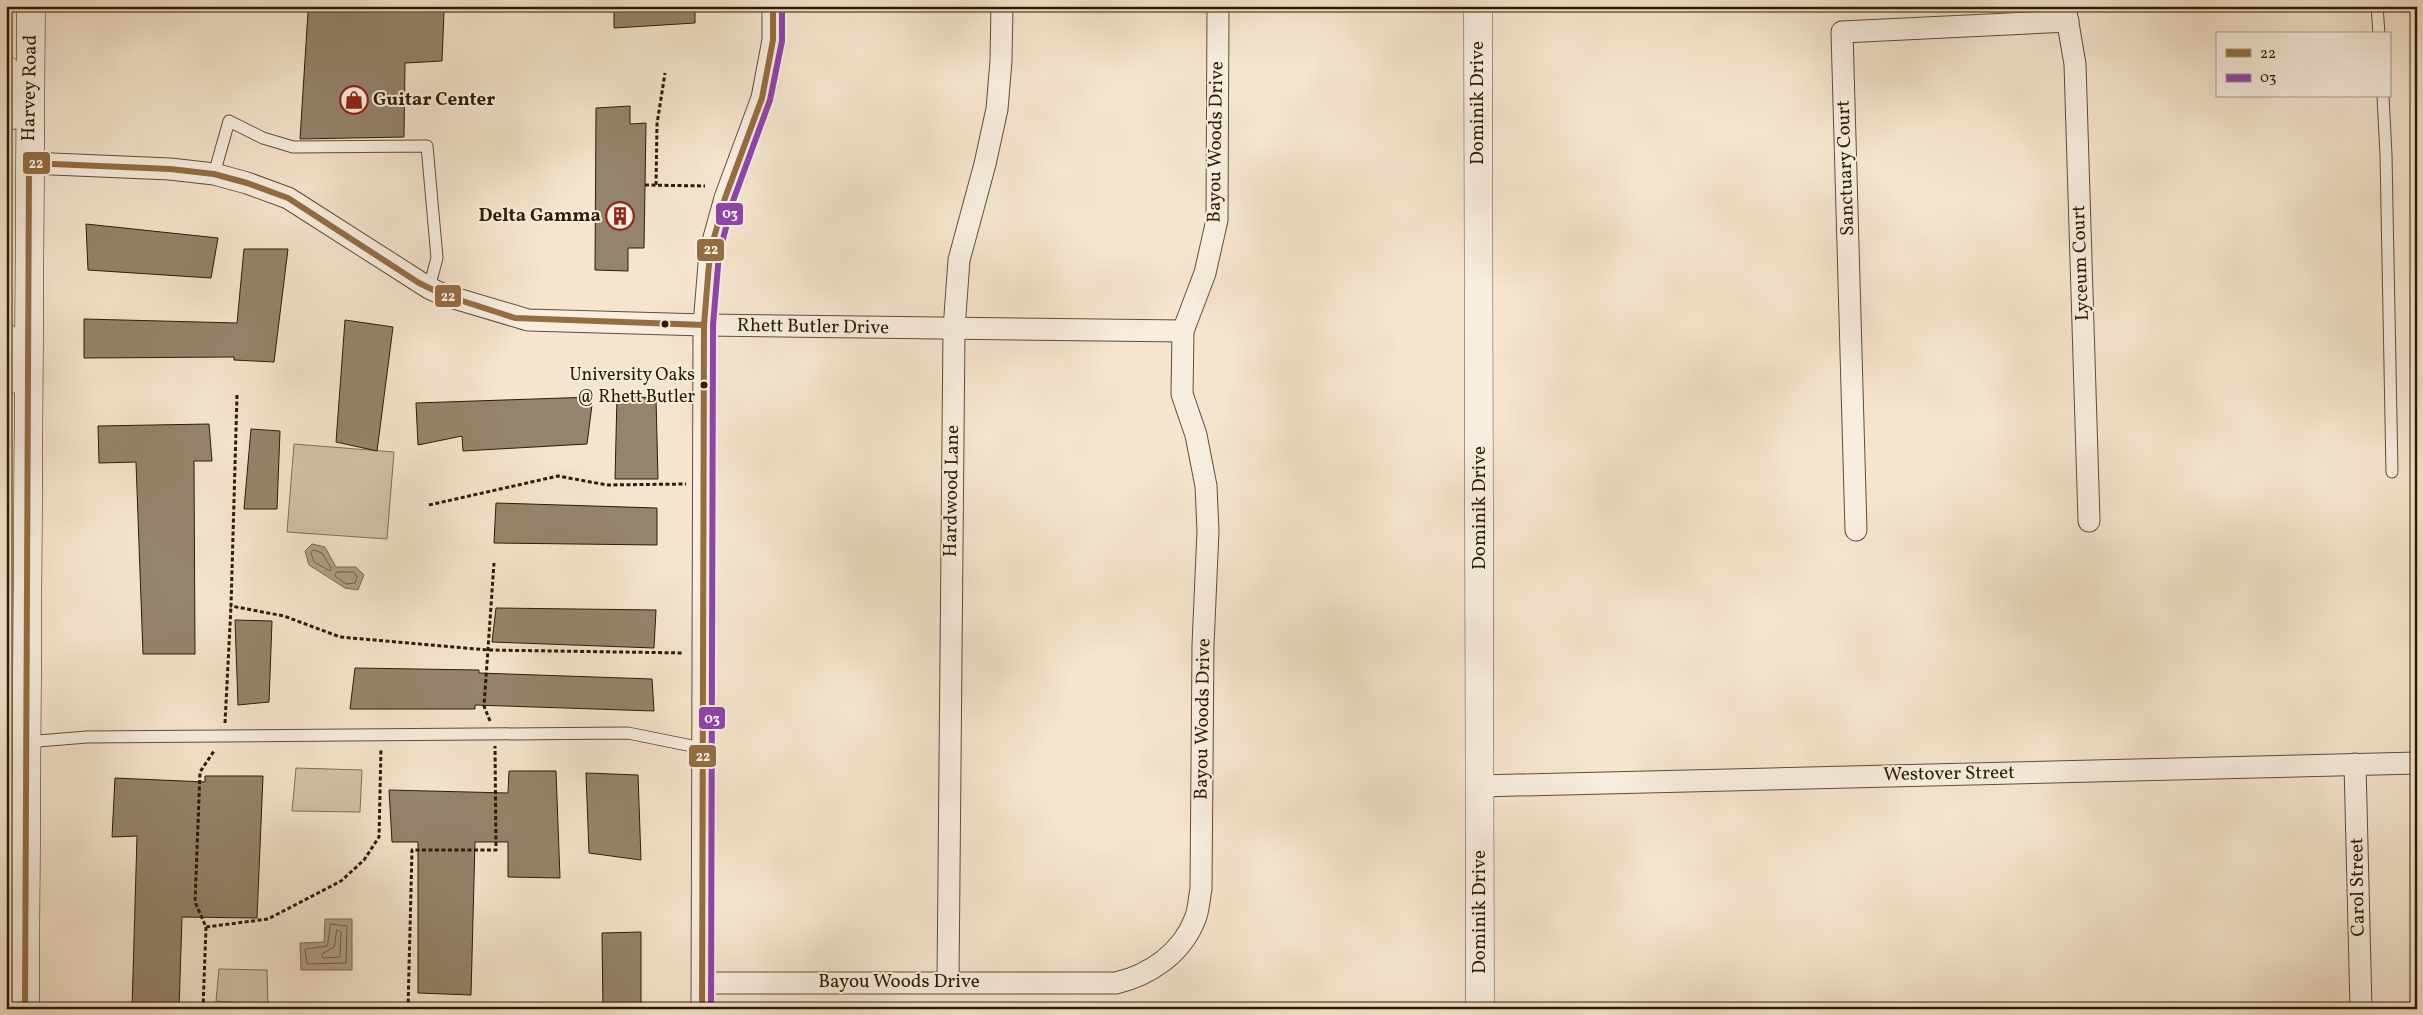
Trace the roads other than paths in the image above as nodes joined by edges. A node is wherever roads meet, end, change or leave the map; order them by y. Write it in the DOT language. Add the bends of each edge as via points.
graph roads {
  1 [pos="31,6"];
  2 [pos="773,6"];
  3 [pos="1002,6"];
  4 [pos="1218,6"];
  5 [pos="1478,6"];
  6 [pos="2377,6"];
  7 [pos="2066,14"];
  8 [pos="2379,32"];
  9 [pos="6,70"];
  10 [pos="2382,98"];
  11 [pos="29,163"];
  12 [pos="214,174"];
  13 [pos="429,288"];
  14 [pos="704,325"];
  15 [pos="954,329"];
  16 [pos="1183,331"];
  17 [pos="6,338"];
  18 [pos="27,451"];
  19 [pos="2392,472"];
  20 [pos="2089,521"];
  21 [pos="1856,530"];
  22 [pos="702,748"];
  23 [pos="17,755"];
  24 [pos="2417,763"];
  25 [pos="2355,764"];
  26 [pos="1480,786"];
  27 [pos="948,982"];
  28 [pos="703,983"];
  29 [pos="25,1009"];
  30 [pos="702,1009"];
  31 [pos="1480,1009"];
  32 [pos="2361,1009"];
  1 -- 11 [label="main road, Harvey Road"];
  2 -- 14 [label="street" via="772,48 762,98 725,198 710,252"];
  3 -- 15 [label="street, Hardwood Lane" via="997,109 960,260"];
  4 -- 16 [label="street, Bayou Woods Drive" via="1217,220 1205,273"];
  5 -- 26 [label="main road, Dominik Drive"];
  6 -- 8 [label="lane"];
  7 -- 20 [label="street, Lyceum Court" via="2075,64"];
  7 -- 21 [label="street, Sanctuary Court" via="1842,32"];
  9 -- 11 [label="main road" via="12,79 15,157 19,162"];
  10 -- 19 [label="lane"];
  11 -- 12 [label="street, Rhett Butler Drive" via="170,168"];
  11 -- 18 [label="main road, Harvey Road"];
  12 -- 13 [label="street, Rhett Butler Drive" via="288,198"];
  12 -- 13 [label="lane" via="229,121 263,138 293,147 427,146 437,258"];
  13 -- 14 [label="street, Rhett Butler Drive" via="528,320"];
  14 -- 15 [label="street, Rhett Butler Drive"];
  14 -- 22 [label="street"];
  15 -- 16 [label="street, Rhett Butler Drive"];
  15 -- 27 [label="street, Hardwood Lane"];
  16 -- 27 [label="street, Bayou Woods Drive" via="1182,394 1196,435 1206,486 1208,531 1203,645 1201,888 1196,918 1185,940 1153,969 1131,980 1089,984"];
  17 -- 18 [label="main road" via="12,348 11,427"];
  18 -- 23 [label="main road, Harvey Road"];
  22 -- 23 [label="lane" via="628,733 87,737 38,741"];
  22 -- 28 [label="street"];
  23 -- 29 [label="main road, Harvey Road"];
  24 -- 25 [label="street, Westover Street"];
  25 -- 26 [label="street, Westover Street"];
  25 -- 32 [label="street, Carol Street"];
  26 -- 31 [label="main road, Dominik Drive"];
  27 -- 28 [label="street, Bayou Woods Drive"];
  28 -- 30 [label="street"];
}
